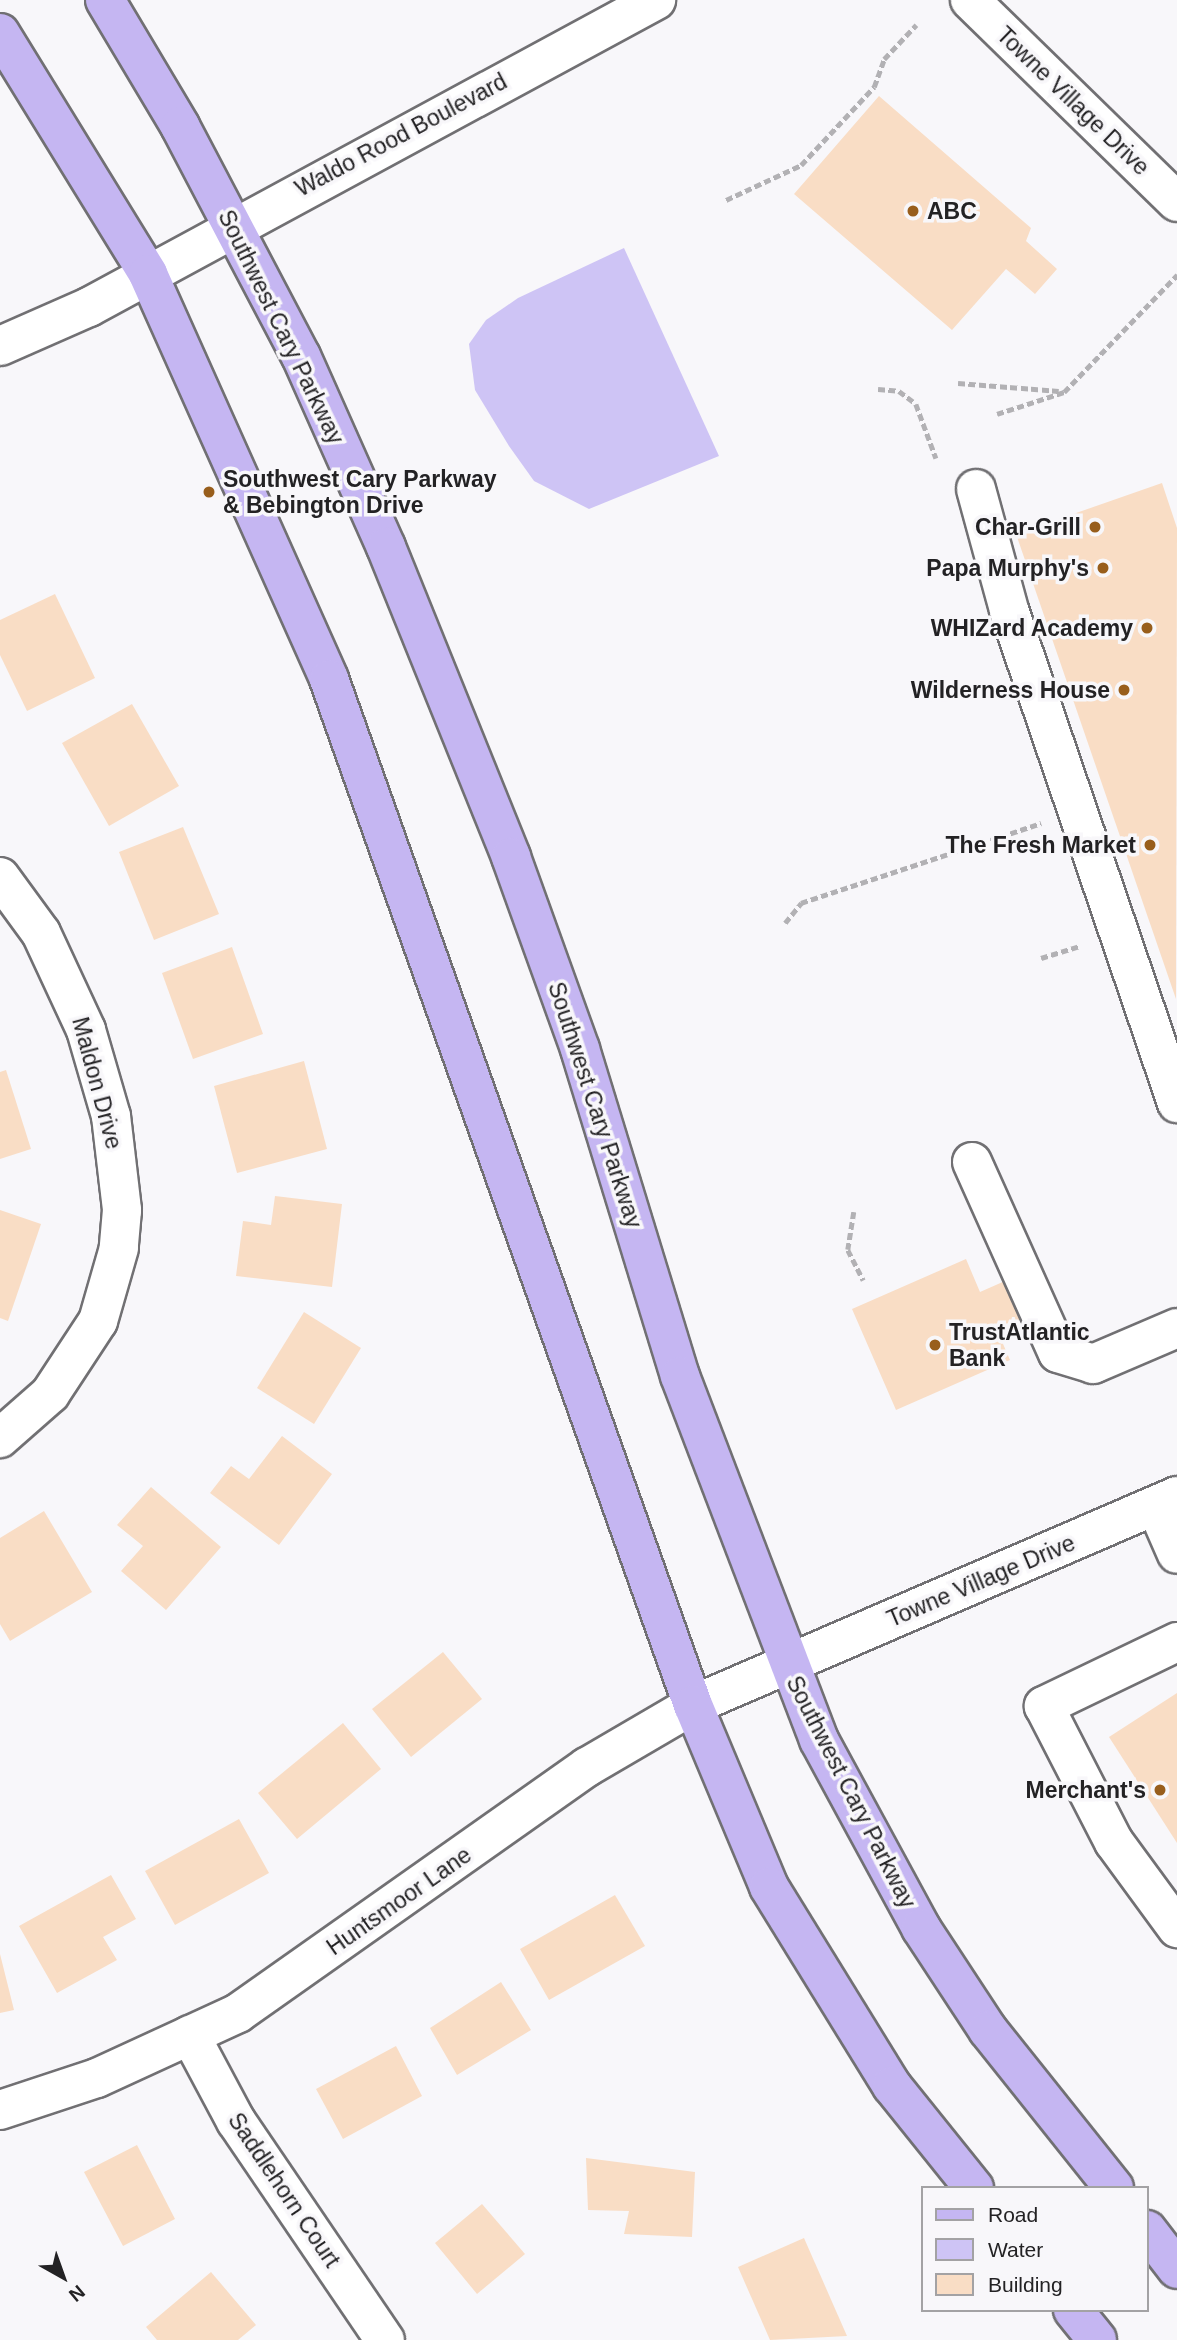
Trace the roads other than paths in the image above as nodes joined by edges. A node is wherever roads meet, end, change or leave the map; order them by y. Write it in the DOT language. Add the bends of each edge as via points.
graph roads {
  1 [pos="105,0"];
  2 [pos="656,0"];
  3 [pos="970,0"];
  4 [pos="0,33"];
  5 [pos="1177,202"];
  6 [pos="231,225"];
  7 [pos="148,274"];
  8 [pos="0,346"];
  9 [pos="976,489"];
  10 [pos="0,877"];
  11 [pos="1177,1103"];
  12 [pos="972,1162"];
  13 [pos="1177,1328"];
  14 [pos="0,1438"];
  15 [pos="1166,1501"];
  16 [pos="1177,1554"];
  17 [pos="1177,1642"];
  18 [pos="786,1666"];
  19 [pos="693,1706"];
  20 [pos="1177,1928"];
  21 [pos="190,2035"];
  22 [pos="0,2109"];
  23 [pos="972,2186"];
  24 [pos="1112,2186"];
  25 [pos="1149,2233"];
  26 [pos="1177,2269"];
  27 [pos="1075,2312"];
  28 [pos="385,2340"];
  29 [pos="1097,2340"];
  1 -- 6 [label="main road, Southwest Cary Parkway"];
  2 -- 6 [label="street, Waldo Rood Boulevard"];
  3 -- 5 [label="street, Towne Village Drive"];
  4 -- 7 [label="main road"];
  6 -- 7 [label="street, Waldo Rood Boulevard"];
  6 -- 18 [label="main road, Southwest Cary Parkway" via="301,356 386,547 512,857 580,1049 680,1376"];
  7 -- 8 [label="street, Waldo Rood Boulevard"];
  7 -- 19 [label="main road" via="329,679"];
  9 -- 11 [label="street" via="1009,610"];
  10 -- 14 [label="street, Maldon Drive" via="41,933 86,1030 111,1116 122,1210 119,1248 98,1321 50,1394"];
  12 -- 13 [label="street" via="1058,1353 1093,1364"];
  15 -- 16 [label="street"];
  15 -- 18 [label="street, Towne Village Drive"];
  17 -- 20 [label="street" via="1044,1706 1114,1842"];
  18 -- 19 [label="street, Huntsmoor Lane"];
  18 -- 24 [label="main road, Southwest Cary Parkway" via="855,1811 921,1928 988,2030"];
  19 -- 21 [label="street, Huntsmoor Lane" via="587,1767 248,2006"];
  19 -- 23 [label="main road" via="769,1887 892,2086"];
  21 -- 22 [label="street, Huntsmoor Lane" via="97,2078"];
  21 -- 28 [label="street, Saddlehorn Court" via="236,2121"];
  25 -- 26 [label="main road"];
  27 -- 29 [label="main road"];
}
